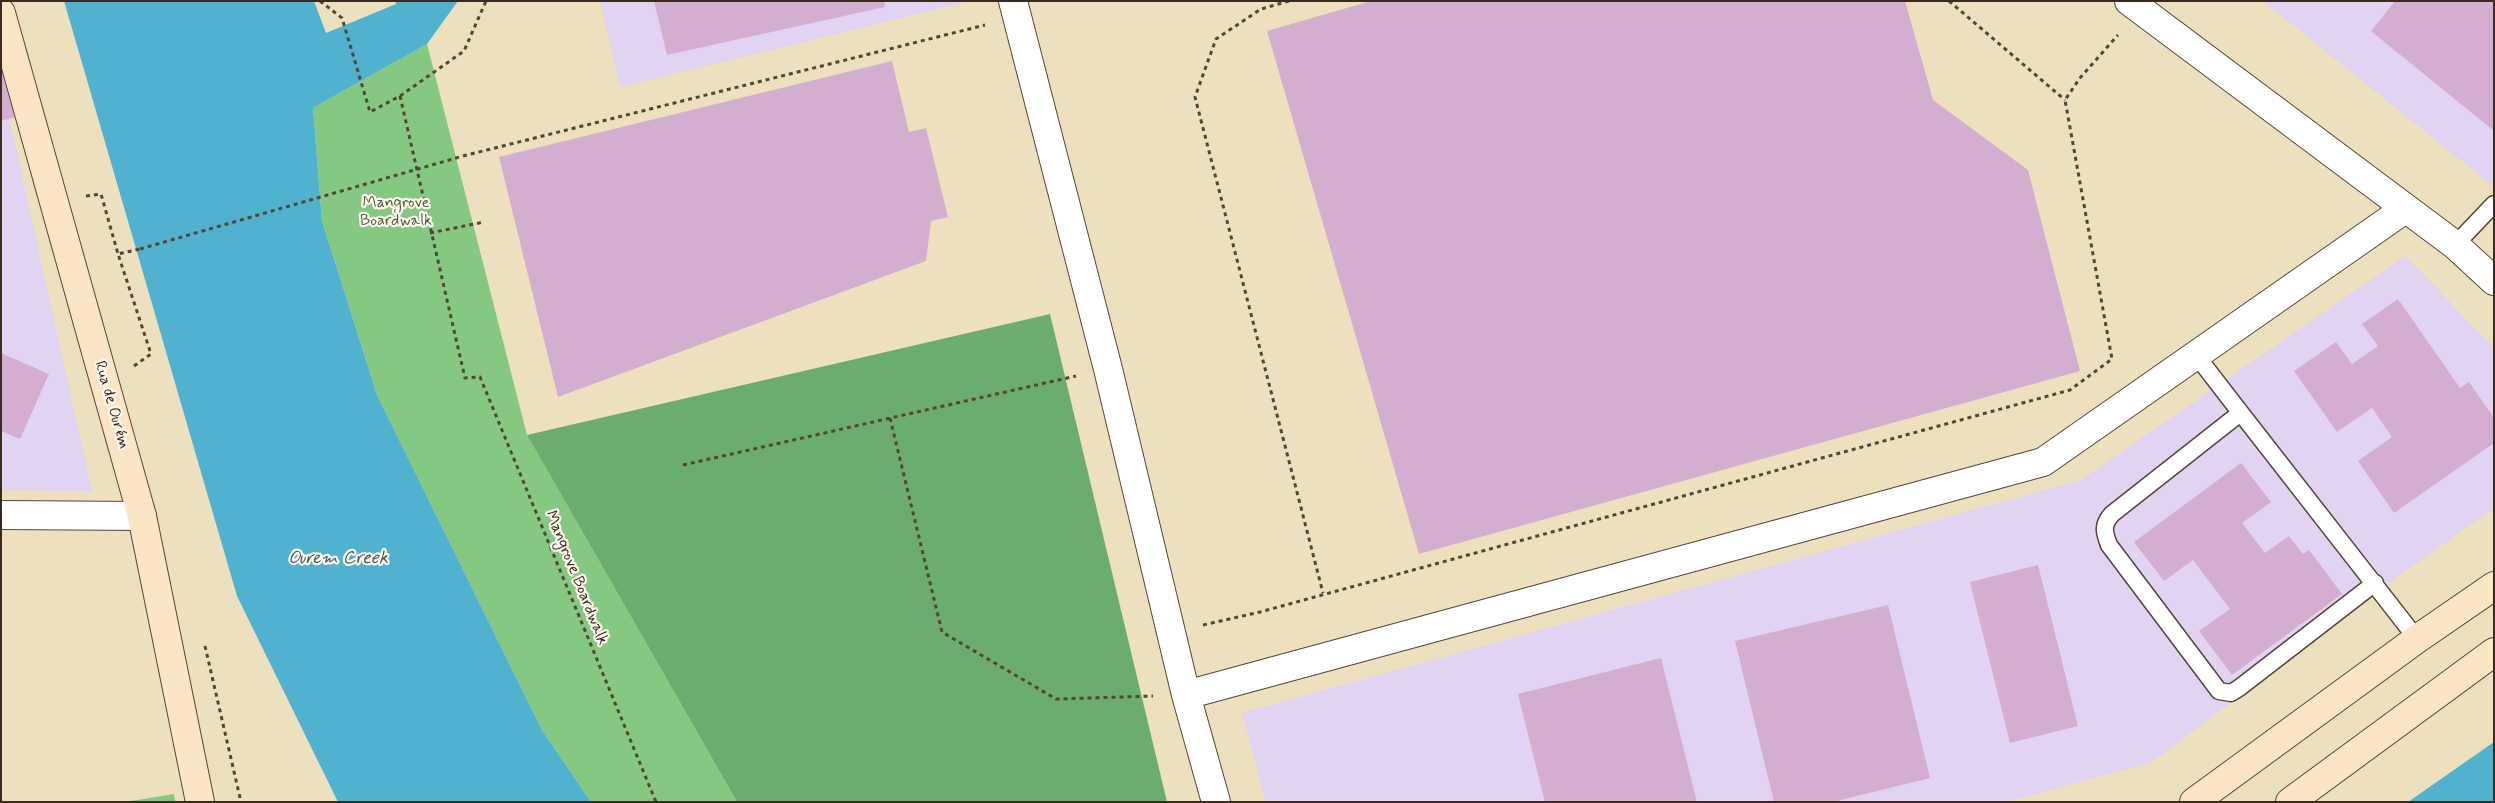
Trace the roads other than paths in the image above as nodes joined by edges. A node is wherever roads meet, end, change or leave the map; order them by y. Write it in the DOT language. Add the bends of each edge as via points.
graph roads {
  1 [pos="2134,6"];
  2 [pos="1015,9"];
  3 [pos="1,12"];
  4 [pos="2494,204"];
  5 [pos="2405,209"];
  6 [pos="2455,245"];
  7 [pos="2494,281"];
  8 [pos="2196,355"];
  9 [pos="2240,414"];
  10 [pos="1,515"];
  11 [pos="142,516"];
  12 [pos="2375,583"];
  13 [pos="2494,586"];
  14 [pos="2417,639"];
  15 [pos="2494,652"];
  16 [pos="1186,695"];
  17 [pos="200,802"];
  18 [pos="1216,802"];
  19 [pos="2194,802"];
  20 [pos="2290,802"];
  1 -- 5 [label="street"];
  2 -- 16 [label="street" via="1108,369"];
  3 -- 11 [label="street, Rua de Ourém"];
  4 -- 6 [label="lane"];
  5 -- 6 [label="street"];
  5 -- 8 [label="street"];
  6 -- 7 [label="street"];
  8 -- 9 [label="lane"];
  8 -- 16 [label="street" via="2042,462"];
  9 -- 12 [label="lane"];
  9 -- 12 [label="lane" via="2112,514 2105,522 2104,532 2109,545 2219,691 2232,693"];
  10 -- 11 [label="street"];
  11 -- 17 [label="street, Rua de Ourém"];
  12 -- 14 [label="lane"];
  13 -- 14 [label="street"];
  14 -- 19 [label="street"];
  15 -- 20 [label="street"];
  16 -- 18 [label="street"];
}
